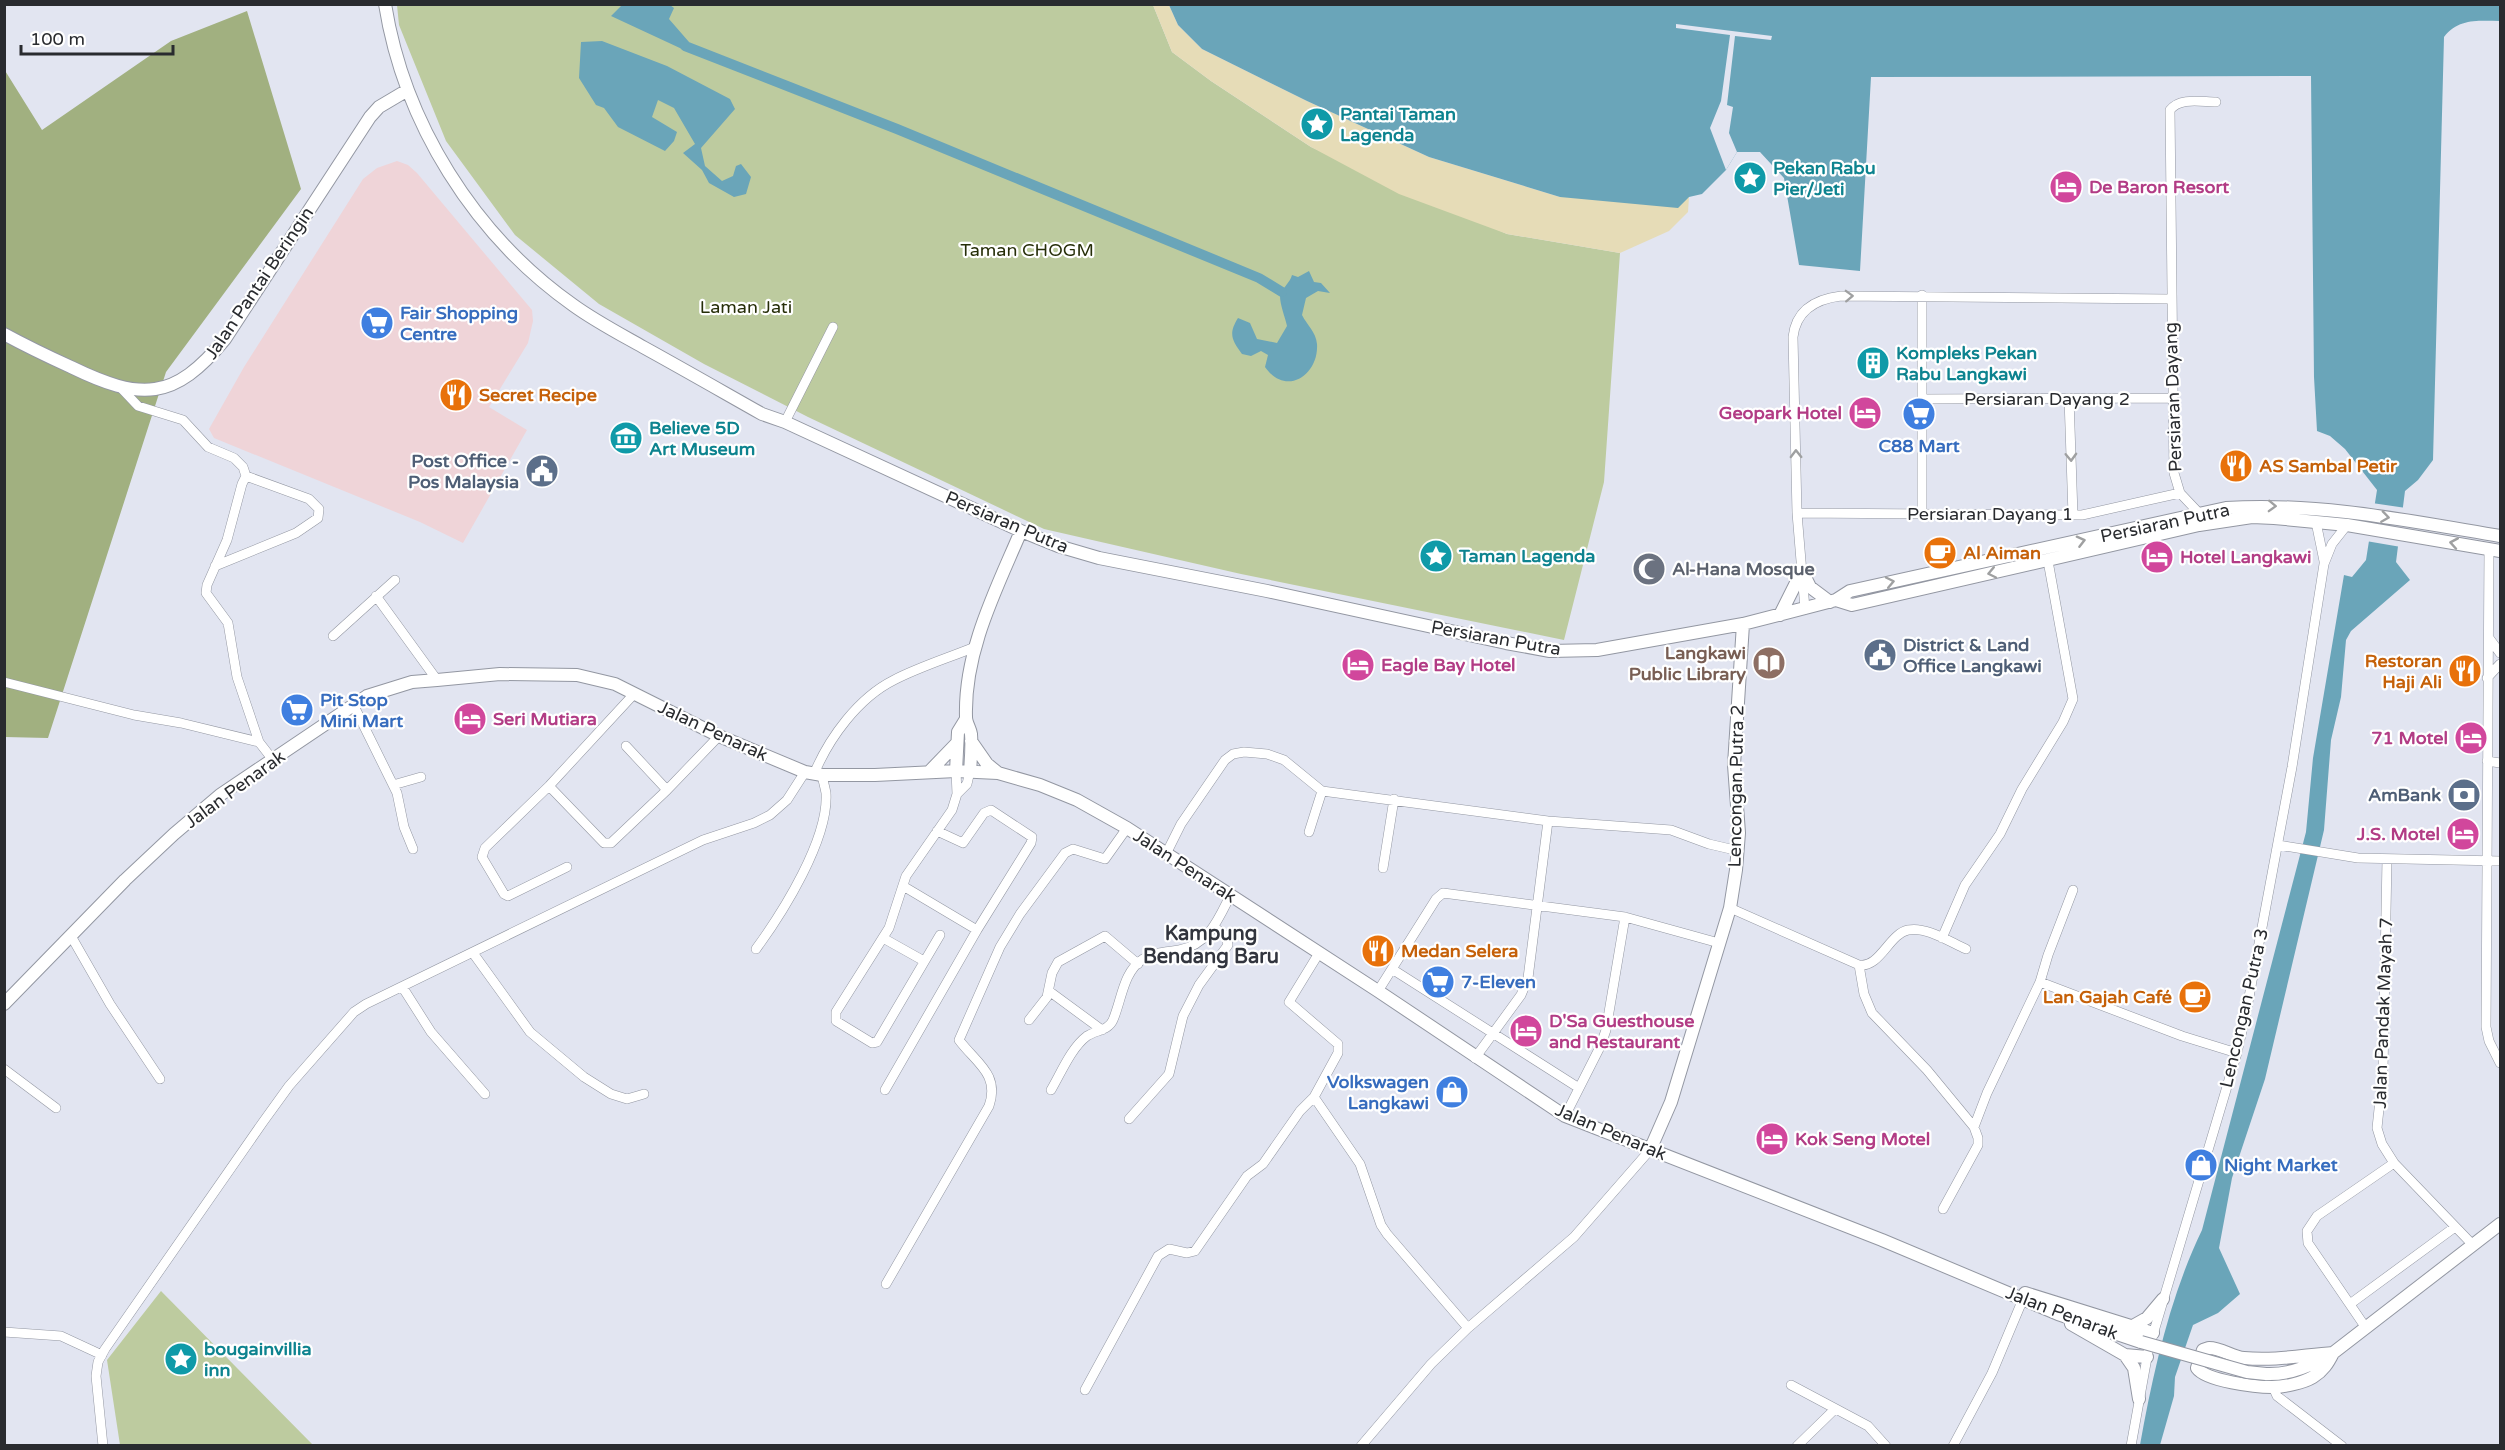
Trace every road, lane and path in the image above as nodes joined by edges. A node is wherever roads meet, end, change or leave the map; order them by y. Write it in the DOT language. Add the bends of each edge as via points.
graph roads {
  1 [pos="385,4"];
  2 [pos="406,91"];
  3 [pos="2216,102"];
  4 [pos="1922,295"];
  5 [pos="2170,299"];
  6 [pos="833,327"];
  7 [pos="4,334"];
  8 [pos="121,388"];
  9 [pos="2070,398"];
  10 [pos="2172,398"];
  11 [pos="1922,399"];
  12 [pos="785,422"];
  13 [pos="246,476"];
  14 [pos="2180,493"];
  15 [pos="2198,512"];
  16 [pos="1797,513"];
  17 [pos="1922,514"];
  18 [pos="2073,515"];
  19 [pos="2316,522"];
  20 [pos="2353,526"];
  21 [pos="1021,531"];
  22 [pos="2500,536"];
  23 [pos="2495,550"];
  24 [pos="2048,561"];
  25 [pos="2324,564"];
  26 [pos="215,566"];
  27 [pos="1802,571"];
  28 [pos="395,580"];
  29 [pos="376,596"];
  30 [pos="1833,601"];
  31 [pos="1804,609"];
  32 [pos="1780,615"];
  33 [pos="1743,624"];
  34 [pos="333,636"];
  35 [pos="2488,636"];
  36 [pos="975,647"];
  37 [pos="2500,653"];
  38 [pos="2500,664"];
  39 [pos="2487,678"];
  40 [pos="437,680"];
  41 [pos="4,682"];
  42 [pos="634,694"];
  43 [pos="354,704"];
  44 [pos="966,719"];
  45 [pos="719,736"];
  46 [pos="971,741"];
  47 [pos="259,742"];
  48 [pos="958,742"];
  49 [pos="626,746"];
  50 [pos="273,760"];
  51 [pos="2487,761"];
  52 [pos="2500,763"];
  53 [pos="956,771"];
  54 [pos="970,771"];
  55 [pos="929,772"];
  56 [pos="813,773"];
  57 [pos="998,773"];
  58 [pos="422,777"];
  59 [pos="393,785"];
  60 [pos="549,786"];
  61 [pos="667,790"];
  62 [pos="1323,791"];
  63 [pos="957,794"];
  64 [pos="1394,799"];
  65 [pos="1548,821"];
  66 [pos="1127,828"];
  67 [pos="937,831"];
  68 [pos="1309,832"];
  69 [pos="2278,845"];
  70 [pos="413,849"];
  71 [pos="1739,851"];
  72 [pos="1166,854"];
  73 [pos="2387,858"];
  74 [pos="2485,861"];
  75 [pos="2500,861"];
  76 [pos="567,867"];
  77 [pos="1383,868"];
  78 [pos="903,886"];
  79 [pos="2073,890"];
  80 [pos="1230,896"];
  81 [pos="1538,906"];
  82 [pos="1730,908"];
  83 [pos="1625,917"];
  84 [pos="1214,927"];
  85 [pos="977,930"];
  86 [pos="940,935"];
  87 [pos="72,936"];
  88 [pos="883,938"];
  89 [pos="1942,938"];
  90 [pos="1719,943"];
  91 [pos="756,949"];
  92 [pos="1966,950"];
  93 [pos="473,953"];
  94 [pos="1319,953"];
  95 [pos="924,961"];
  96 [pos="1138,964"];
  97 [pos="1859,965"];
  98 [pos="1392,969"];
  99 [pos="2040,982"];
  100 [pos="404,988"];
  101 [pos="1049,991"];
  102 [pos="1378,991"];
  103 [pos="4,1004"];
  104 [pos="1029,1020"];
  105 [pos="1102,1030"];
  106 [pos="1491,1033"];
  107 [pos="2237,1053"];
  108 [pos="1476,1058"];
  109 [pos="2500,1063"];
  110 [pos="4,1069"];
  111 [pos="160,1079"];
  112 [pos="1578,1088"];
  113 [pos="885,1090"];
  114 [pos="1051,1090"];
  115 [pos="485,1094"];
  116 [pos="644,1094"];
  117 [pos="1314,1097"];
  118 [pos="56,1108"];
  119 [pos="1565,1116"];
  120 [pos="1129,1119"];
  121 [pos="1974,1127"];
  122 [pos="1650,1150"];
  123 [pos="2394,1163"];
  124 [pos="1943,1209"];
  125 [pos="2500,1224"];
  126 [pos="2455,1227"];
  127 [pos="2472,1244"];
  128 [pos="886,1284"];
  129 [pos="2009,1293"];
  130 [pos="2023,1299"];
  131 [pos="2163,1299"];
  132 [pos="2350,1304"];
  133 [pos="2058,1314"];
  134 [pos="2131,1327"];
  135 [pos="1468,1328"];
  136 [pos="2366,1328"];
  137 [pos="4,1332"];
  138 [pos="2153,1333"];
  139 [pos="2333,1353"];
  140 [pos="102,1355"];
  141 [pos="2125,1355"];
  142 [pos="2147,1357"];
  143 [pos="1791,1385"];
  144 [pos="2273,1387"];
  145 [pos="1085,1389"];
  146 [pos="2139,1399"];
  147 [pos="1835,1409"];
  148 [pos="103,1446"];
  149 [pos="1362,1446"];
  150 [pos="1797,1446"];
  151 [pos="1886,1446"];
  152 [pos="1953,1446"];
  153 [pos="2131,1446"];
  154 [pos="2342,1446"];
  1 -- 2 [label="main road, Persiaran Putra"];
  2 -- 8 [label="main road, Jalan Pantai Beringin" via="378,107 370,117 225,339 199,369 151,390"];
  2 -- 12 [label="main road, Persiaran Putra" via="425,131 469,201 493,232 542,280 573,306 627,338 762,414"];
  3 -- 5 [label="street, Persiaran Dayang" via="2182,102 2170,110"];
  4 -- 5 [label="street"];
  4 -- 11 [label="street"];
  16 -- 4 [label="street, one-way" via="1794,328 1804,311 1820,301 1841,296"];
  5 -- 10 [label="street, Persiaran Dayang"];
  6 -- 12 [label="street"];
  7 -- 8 [label="main road, Jalan Pantai Beringin"];
  8 -- 13 [label="street" via="138,406 183,420 208,447 234,458"];
  9 -- 10 [label="street, Persiaran Dayang 2"];
  9 -- 11 [label="street, Persiaran Dayang 2"];
  9 -- 18 [label="street, one-way"];
  10 -- 14 [label="street, Persiaran Dayang" via="2174,473"];
  11 -- 17 [label="street"];
  12 -- 21 [label="main road, Persiaran Putra"];
  13 -- 26 [label="street"];
  13 -- 26 [label="street" via="309,499 319,509 318,518 296,533"];
  14 -- 15 [label="street"];
  14 -- 18 [label="street, Persiaran Dayang 1"];
  15 -- 22 [label="main road, Persiaran Putra, one-way" via="2261,506 2362,514"];
  30 -- 15 [label="main road, Persiaran Putra, one-way" via="1850,591"];
  16 -- 17 [label="street, Persiaran Dayang 1"];
  16 -- 27 [label="street"];
  17 -- 18 [label="street, Persiaran Dayang 1"];
  19 -- 20 [label="main road, Persiaran Putra"];
  19 -- 24 [label="main road, Persiaran Putra" via="2252,517 2226,520"];
  19 -- 25 [label="street"];
  23 -- 20 [label="main road, Persiaran Putra, one-way"];
  20 -- 25 [label="street" via="2331,544"];
  21 -- 33 [label="main road, Persiaran Putra" via="1099,558 1550,651 1597,650"];
  21 -- 36 [label="main road"];
  23 -- 35 [label="street"];
  24 -- 30 [label="main road, Persiaran Putra, one-way" via="1852,605"];
  24 -- 89 [label="street" via="2073,699 2000,834 1965,885"];
  25 -- 69 [label="street, Lencongan Putra 3"];
  26 -- 47 [label="street" via="206,593 228,623 237,677"];
  27 -- 30 [label="main road" via="1810,587"];
  27 -- 31 [label="street"];
  27 -- 32 [label="main road"];
  28 -- 29 [label="street"];
  29 -- 34 [label="street"];
  29 -- 40 [label="street"];
  30 -- 31 [label="main road, Persiaran Putra"];
  31 -- 32 [label="main road, Persiaran Putra"];
  32 -- 33 [label="main road, Persiaran Putra"];
  33 -- 71 [label="main road, Lencongan Putra 2" via="1734,765"];
  35 -- 37 [label="street"];
  35 -- 39 [label="street"];
  36 -- 44 [label="main road"];
  36 -- 56 [label="street" via="875,692 836,733"];
  38 -- 39 [label="street"];
  39 -- 51 [label="street"];
  40 -- 42 [label="main road, Jalan Penarak" via="500,674 577,675 606,681"];
  40 -- 43 [label="main road, Jalan Penarak" via="384,690"];
  41 -- 47 [label="street" via="134,716"];
  42 -- 45 [label="main road, Jalan Penarak"];
  42 -- 60 [label="street"];
  43 -- 50 [label="main road, Jalan Penarak"];
  43 -- 59 [label="street"];
  44 -- 46 [label="main road"];
  44 -- 48 [label="main road" via="958,732"];
  45 -- 56 [label="main road, Jalan Penarak"];
  45 -- 61 [label="street"];
  46 -- 54 [label="main road"];
  46 -- 57 [label="main road"];
  47 -- 50 [label="street"];
  48 -- 53 [label="main road"];
  48 -- 55 [label="main road"];
  49 -- 61 [label="street"];
  50 -- 87 [label="main road, Jalan Penarak" via="220,795 174,834"];
  51 -- 52 [label="street"];
  51 -- 74 [label="street"];
  53 -- 54 [label="main road, Jalan Penarak"];
  53 -- 55 [label="main road, Jalan Penarak"];
  53 -- 63 [label="street"];
  54 -- 57 [label="main road, Jalan Penarak"];
  54 -- 63 [label="street" via="967,784"];
  55 -- 56 [label="main road, Jalan Penarak"];
  56 -- 91 [label="street" via="826,793 817,840 778,917"];
  56 -- 93 [label="street" via="770,815 703,840"];
  57 -- 66 [label="main road, Jalan Penarak" via="1077,800"];
  58 -- 59 [label="street"];
  59 -- 70 [label="street"];
  60 -- 61 [label="street" via="608,844"];
  60 -- 76 [label="street" via="485,848 482,857 508,896"];
  62 -- 64 [label="street"];
  62 -- 68 [label="street"];
  62 -- 72 [label="street" via="1284,760 1267,754 1233,754 1181,824"];
  63 -- 67 [label="street" via="952,810"];
  64 -- 65 [label="street"];
  64 -- 77 [label="street"];
  65 -- 71 [label="street" via="1671,830"];
  65 -- 81 [label="street"];
  66 -- 72 [label="main road, Jalan Penarak"];
  66 -- 128 [label="street" via="1105,859 1074,849 1065,853 1000,947 959,1040 992,1083 989,1106"];
  67 -- 78 [label="street"];
  67 -- 85 [label="street" via="963,843 984,813 991,810 1032,837"];
  69 -- 73 [label="street" via="2358,858"];
  69 -- 107 [label="street, Lencongan Putra 3"];
  71 -- 82 [label="main road, Lencongan Putra 2"];
  72 -- 80 [label="main road, Jalan Penarak"];
  73 -- 74 [label="street"];
  73 -- 123 [label="street, Jalan Pandak Mayah 7" via="2383,1071 2378,1128 2382,1144"];
  74 -- 75 [label="street"];
  74 -- 109 [label="street" via="2486,1027"];
  78 -- 85 [label="street"];
  78 -- 88 [label="street"];
  79 -- 99 [label="street"];
  80 -- 84 [label="street"];
  80 -- 94 [label="main road, Jalan Penarak"];
  81 -- 83 [label="street"];
  81 -- 98 [label="street" via="1443,893"];
  81 -- 106 [label="street" via="1528,978 1521,994"];
  82 -- 90 [label="main road, Lencongan Putra 2"];
  82 -- 97 [label="street"];
  83 -- 90 [label="street"];
  83 -- 112 [label="street" via="1606,1030"];
  84 -- 96 [label="street" via="1194,946 1152,955"];
  84 -- 120 [label="street" via="1226,936 1228,945 1199,984 1183,1017 1169,1074"];
  85 -- 113 [label="street"];
  86 -- 95 [label="street"];
  87 -- 103 [label="main road, Jalan Penarak"];
  87 -- 111 [label="street" via="110,1004"];
  88 -- 95 [label="street"];
  88 -- 95 [label="street" via="836,1012 836,1021 872,1043 880,1040"];
  89 -- 92 [label="street"];
  89 -- 97 [label="street" via="1908,929 1870,963"];
  90 -- 122 [label="main road, Lencongan Putra 2" via="1671,1102"];
  93 -- 100 [label="street"];
  93 -- 116 [label="street" via="530,1032 599,1088 627,1099"];
  94 -- 102 [label="main road, Jalan Penarak"];
  94 -- 117 [label="street" via="1289,1002 1338,1044 1338,1053"];
  96 -- 101 [label="street" via="1105,936 1058,962"];
  96 -- 105 [label="street" via="1127,978 1113,1021"];
  97 -- 121 [label="street" via="1872,1013 1928,1070"];
  98 -- 102 [label="street"];
  98 -- 106 [label="street"];
  99 -- 107 [label="street"];
  99 -- 121 [label="street"];
  100 -- 115 [label="street" via="431,1032"];
  100 -- 140 [label="street" via="354,1012 289,1086"];
  101 -- 104 [label="street"];
  101 -- 105 [label="street"];
  102 -- 108 [label="main road, Jalan Penarak"];
  105 -- 114 [label="street" via="1077,1046"];
  106 -- 108 [label="street"];
  106 -- 112 [label="street"];
  107 -- 131 [label="street, Lencongan Putra 3"];
  108 -- 119 [label="main road, Jalan Penarak"];
  110 -- 118 [label="street"];
  112 -- 119 [label="street"];
  117 -- 135 [label="street" via="1360,1164 1381,1225"];
  117 -- 145 [label="street" via="1263,1164 1247,1176 1195,1251 1170,1249 1158,1256"];
  119 -- 122 [label="main road, Jalan Penarak"];
  121 -- 124 [label="street" via="1978,1145"];
  122 -- 129 [label="main road, Jalan Penarak"];
  122 -- 135 [label="street" via="1574,1237"];
  123 -- 126 [label="street, Jalan Pandak Mayah 7"];
  123 -- 132 [label="street" via="2317,1216 2307,1231 2308,1243"];
  125 -- 127 [label="main road, Jalan Penarak"];
  126 -- 127 [label="street, Jalan Pandak Mayah 7"];
  126 -- 132 [label="street"];
  127 -- 136 [label="main road, Jalan Penarak"];
  129 -- 130 [label="main road, Jalan Penarak"];
  129 -- 134 [label="main road" via="2036,1296"];
  130 -- 133 [label="main road, Jalan Penarak"];
  130 -- 152 [label="street" via="1992,1373"];
  131 -- 134 [label="main road" via="2147,1318"];
  131 -- 138 [label="street, Lencongan Putra 3"];
  132 -- 136 [label="street"];
  133 -- 139 [label="main road, Jalan Penarak, bridge" via="2240,1371 2294,1371"];
  133 -- 141 [label="main road"];
  134 -- 138 [label="main road"];
  135 -- 149 [label="street" via="1410,1386"];
  136 -- 139 [label="main road, Jalan Penarak"];
  137 -- 140 [label="street" via="61,1336"];
  138 -- 142 [label="street, Lencongan Putra 3"];
  139 -- 144 [label="main road" via="2327,1366 2312,1378"];
  139 -- 144 [label="main road" via="2266,1359 2241,1358 2217,1348 2203,1350 2197,1368 2200,1372 2238,1383"];
  140 -- 148 [label="street" via="96,1376"];
  141 -- 142 [label="main road"];
  141 -- 146 [label="main road" via="2134,1368"];
  142 -- 146 [label="street, Lencongan Putra 3"];
  143 -- 147 [label="street"];
  144 -- 154 [label="street" via="2277,1396"];
  146 -- 153 [label="street, Lencongan Putra 3"];
  147 -- 150 [label="street"];
  147 -- 151 [label="street" via="1868,1426"];
}
